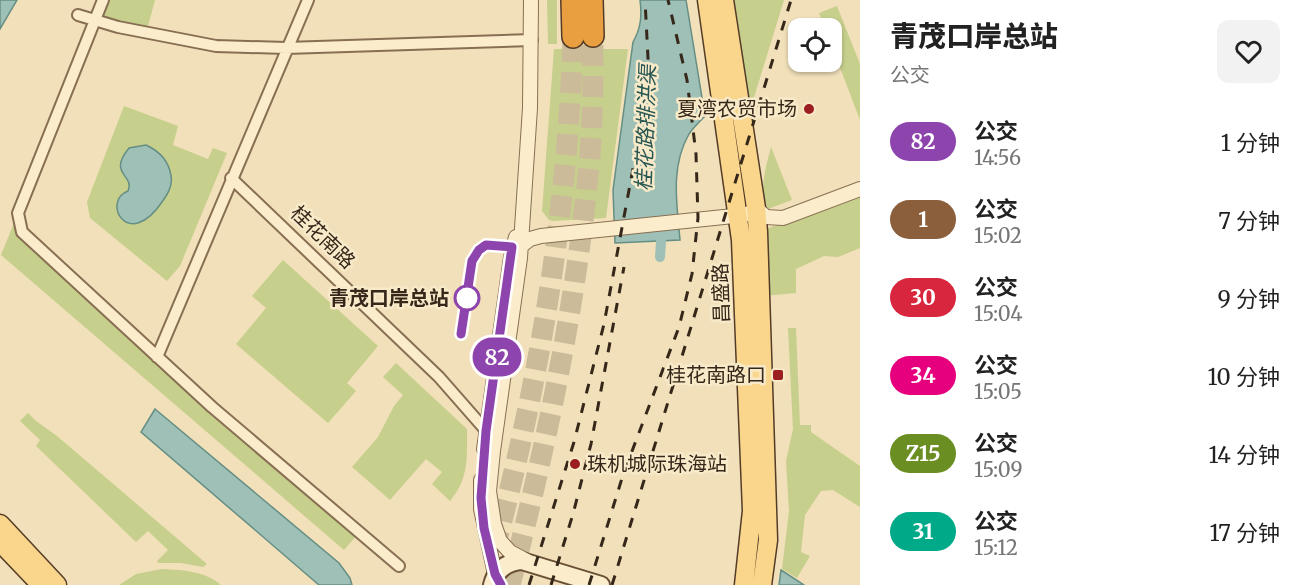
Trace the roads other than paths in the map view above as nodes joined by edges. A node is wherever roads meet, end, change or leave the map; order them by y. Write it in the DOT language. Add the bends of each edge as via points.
graph roads {
  1 [pos="103,0"];
  2 [pos="308,0"];
  3 [pos="531,0"];
  4 [pos="572,0"];
  5 [pos="592,0"];
  6 [pos="707,0"];
  7 [pos="724,0"];
  8 [pos="78,15"];
  9 [pos="95,20"];
  10 [pos="532,40"];
  11 [pos="286,48"];
  12 [pos="231,178"];
  13 [pos="860,189"];
  14 [pos="523,215"];
  15 [pos="747,218"];
  16 [pos="783,218"];
  17 [pos="541,236"];
  18 [pos="517,246"];
  19 [pos="758,249"];
  20 [pos="157,357"];
  21 [pos="490,436"];
  22 [pos="0,524"];
  23 [pos="0,542"];
  24 [pos="527,561"];
  25 [pos="399,566"];
  26 [pos="496,582"];
  27 [pos="41,585"];
  28 [pos="57,585"];
  29 [pos="570,585"];
  30 [pos="601,585"];
  31 [pos="744,585"];
  32 [pos="762,585"];
  1 -- 9 [label="street"];
  2 -- 11 [label="street"];
  3 -- 10 [label="street"];
  4 -- 5 [label="highway" via="583,37"];
  6 -- 15 [label="main road, 昌盛路"];
  7 -- 15 [label="main road, 昌盛路"];
  8 -- 9 [label="street"];
  9 -- 11 [label="street" via="216,46"];
  9 -- 20 [label="street" via="18,213 22,232"];
  10 -- 11 [label="street"];
  10 -- 14 [label="street"];
  11 -- 12 [label="street"];
  12 -- 20 [label="street"];
  12 -- 21 [label="street, 桂花南路" via="439,377"];
  13 -- 16 [label="street"];
  14 -- 17 [label="street" via="530,229"];
  14 -- 18 [label="street"];
  15 -- 16 [label="street"];
  15 -- 17 [label="street" via="718,217"];
  15 -- 19 [label="main road, 昌盛路"];
  15 -- 31 [label="main road, 昌盛路" via="752,511"];
  16 -- 19 [label="street" via="763,230"];
  17 -- 18 [label="street"];
  18 -- 21 [label="street"];
  19 -- 32 [label="main road, 昌盛路" via="768,540"];
  20 -- 25 [label="street"];
  21 -- 24 [label="street" via="489,491 496,531 507,549"];
  21 -- 26 [label="street" via="482,471 481,509"];
  22 -- 28 [label="main road"];
  23 -- 27 [label="main road"];
  24 -- 26 [label="main road" via="508,564"];
  24 -- 30 [label="main road"];
  26 -- 29 [label="main road" via="517,568"];
}
